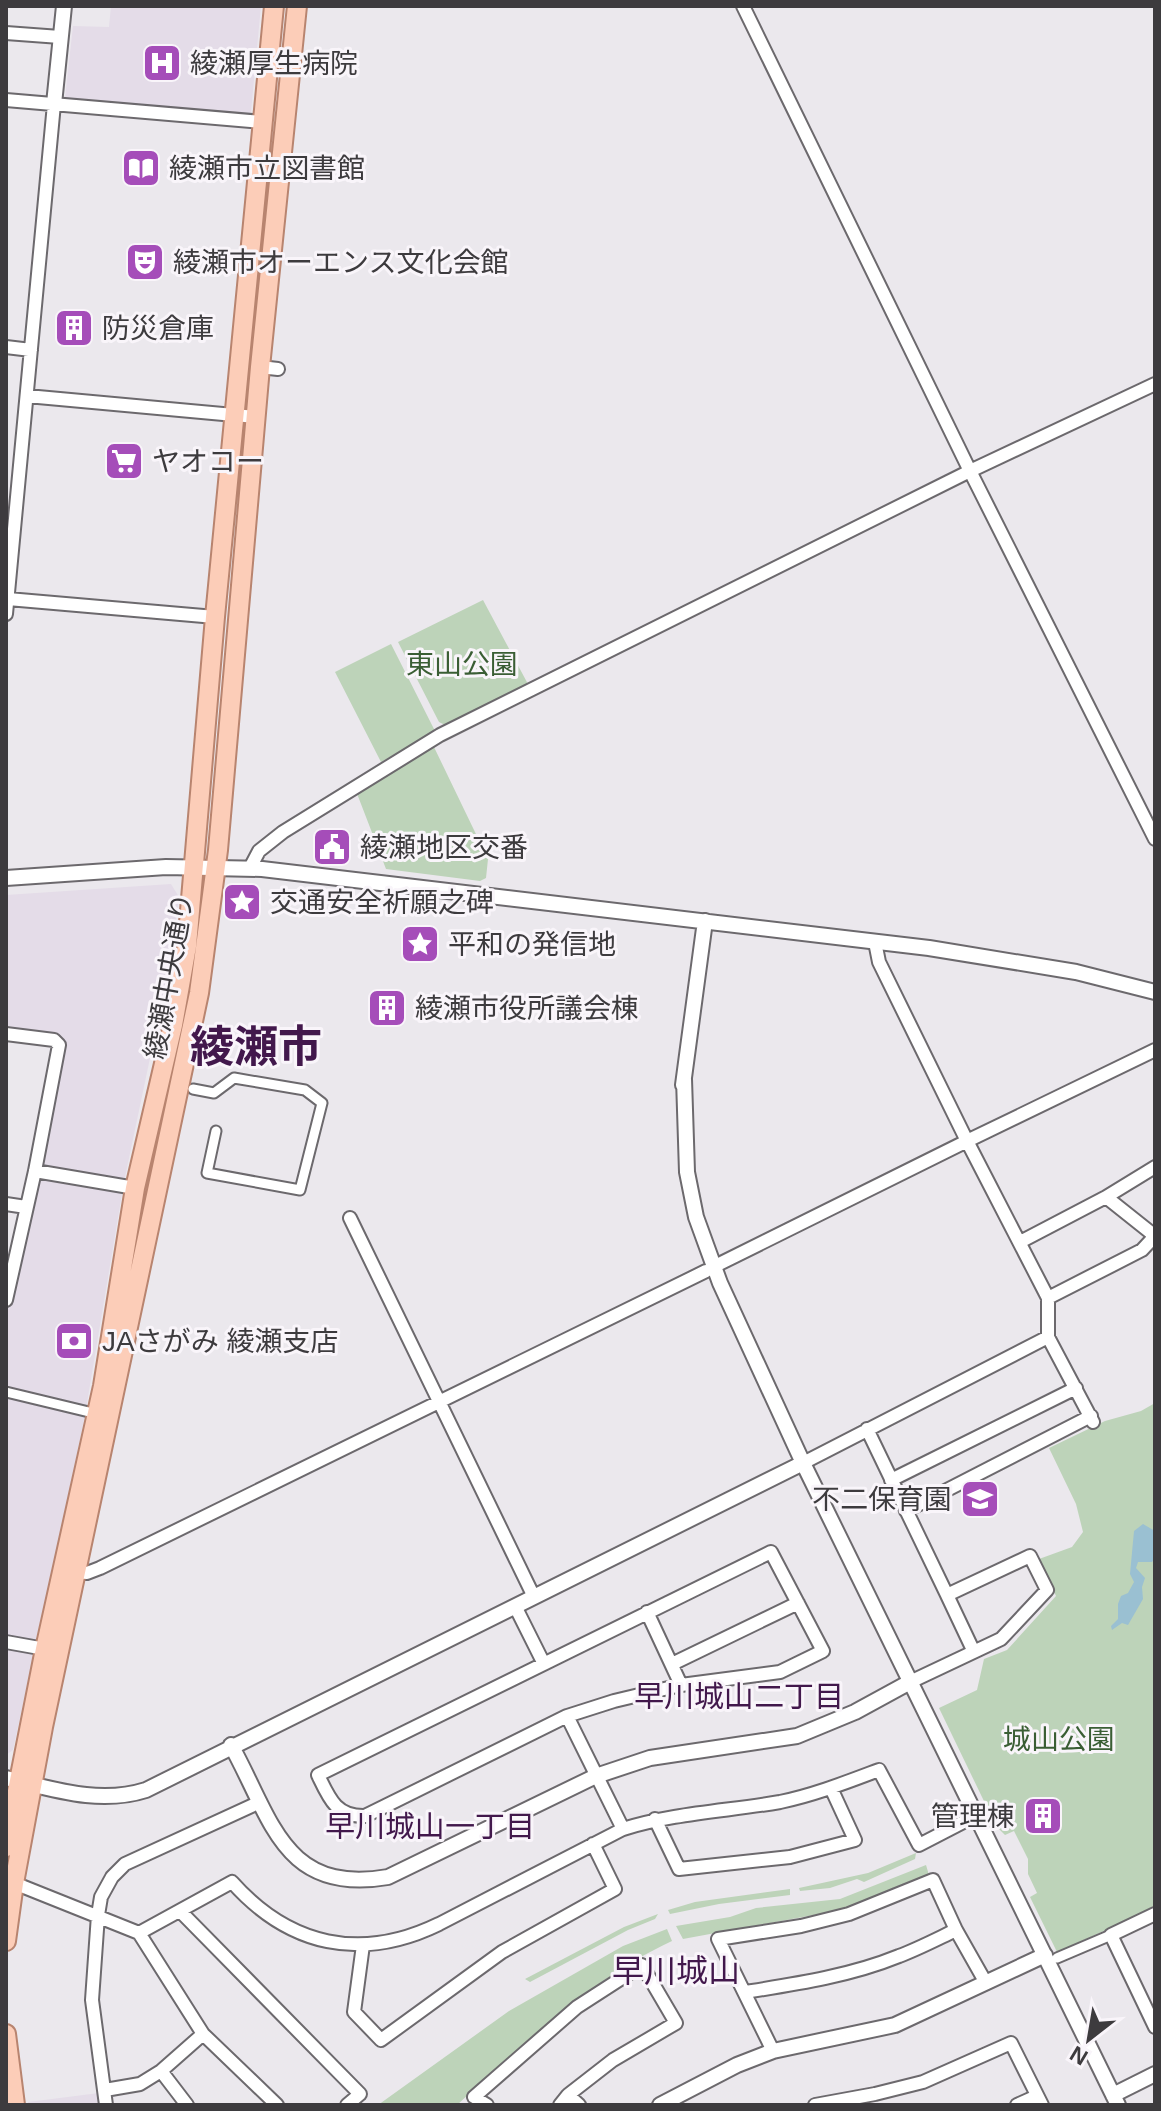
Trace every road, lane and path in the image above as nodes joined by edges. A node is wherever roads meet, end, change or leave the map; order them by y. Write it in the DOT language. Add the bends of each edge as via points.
graph roads {
  1 [pos="64,6"];
  2 [pos="274,6"];
  3 [pos="297,6"];
  4 [pos="743,6"];
  5 [pos="6,33"];
  6 [pos="60,37"];
  7 [pos="6,100"];
  8 [pos="54,104"];
  9 [pos="263,122"];
  10 [pos="6,347"];
  11 [pos="31,350"];
  12 [pos="1155,384"];
  13 [pos="27,396"];
  14 [pos="236,415"];
  15 [pos="256,417"];
  16 [pos="970,471"];
  17 [pos="8,599"];
  18 [pos="6,614"];
  19 [pos="215,617"];
  20 [pos="1155,839"];
  21 [pos="195,866"];
  22 [pos="216,867"];
  23 [pos="256,868"];
  24 [pos="6,878"];
  25 [pos="705,921"];
  26 [pos="875,942"];
  27 [pos="1155,992"];
  28 [pos="6,1034"];
  29 [pos="1155,1050"];
  30 [pos="193,1089"];
  31 [pos="216,1131"];
  32 [pos="967,1141"];
  33 [pos="1155,1167"];
  34 [pos="35,1171"];
  35 [pos="135,1188"];
  36 [pos="1106,1197"];
  37 [pos="6,1204"];
  38 [pos="26,1207"];
  39 [pos="350,1218"];
  40 [pos="1020,1242"];
  41 [pos="709,1269"];
  42 [pos="1048,1298"];
  43 [pos="6,1300"];
  44 [pos="1048,1337"];
  45 [pos="1076,1388"];
  46 [pos="6,1392"];
  47 [pos="440,1401"];
  48 [pos="89,1412"];
  49 [pos="867,1429"];
  50 [pos="803,1463"];
  51 [pos="891,1480"];
  52 [pos="906,1511"];
  53 [pos="77,1572"];
  54 [pos="947,1595"];
  55 [pos="534,1597"];
  56 [pos="798,1603"];
  57 [pos="515,1606"];
  58 [pos="647,1612"];
  59 [pos="6,1642"];
  60 [pos="45,1649"];
  61 [pos="973,1650"];
  62 [pos="543,1662"];
  63 [pos="672,1664"];
  64 [pos="910,1682"];
  65 [pos="681,1685"];
  66 [pos="567,1716"];
  67 [pos="231,1745"];
  68 [pos="596,1776"];
  69 [pos="20,1781"];
  70 [pos="831,1788"];
  71 [pos="260,1802"];
  72 [pos="977,1815"];
  73 [pos="655,1819"];
  74 [pos="623,1829"];
  75 [pos="593,1844"];
  76 [pos="6,1847"];
  77 [pos="14,1883"];
  78 [pos="180,1911"];
  79 [pos="1155,1914"];
  80 [pos="98,1915"];
  81 [pos="956,1930"];
  82 [pos="139,1933"];
  83 [pos="1111,1935"];
  84 [pos="6,1941"];
  85 [pos="363,1945"];
  86 [pos="1051,1956"];
  87 [pos="986,1983"];
  88 [pos="745,1992"];
  89 [pos="1155,2027"];
  90 [pos="6,2034"];
  91 [pos="203,2034"];
  92 [pos="773,2051"];
  93 [pos="161,2071"];
  94 [pos="1155,2074"];
  95 [pos="105,2090"];
  96 [pos="564,2100"];
  97 [pos="1040,2100"];
  98 [pos="1116,2100"];
  99 [pos="15,2105"];
  100 [pos="106,2105"];
  101 [pos="187,2105"];
  102 [pos="277,2105"];
  103 [pos="347,2105"];
  104 [pos="487,2105"];
  105 [pos="579,2105"];
  106 [pos="660,2105"];
  107 [pos="815,2105"];
  108 [pos="1017,2105"];
  1 -- 6 [label="street"];
  2 -- 9 [label="main road, 綾瀬中央通り"];
  3 -- 15 [label="main road, 綾瀬中央通り" via="269,368"];
  4 -- 16 [label="street"];
  5 -- 6 [label="street"];
  6 -- 8 [label="street"];
  7 -- 8 [label="street"];
  8 -- 9 [label="street"];
  8 -- 11 [label="street"];
  9 -- 14 [label="main road, 綾瀬中央通り"];
  10 -- 11 [label="street"];
  11 -- 13 [label="street"];
  12 -- 16 [label="street"];
  13 -- 14 [label="street"];
  13 -- 17 [label="street"];
  14 -- 15 [label="street"];
  14 -- 19 [label="main road, 綾瀬中央通り"];
  15 -- 22 [label="main road, 綾瀬中央通り"];
  16 -- 20 [label="street"];
  16 -- 23 [label="street" via="440,735 283,832 259,851"];
  17 -- 18 [label="street"];
  17 -- 19 [label="street"];
  19 -- 21 [label="main road, 綾瀬中央通り"];
  21 -- 22 [label="street"];
  21 -- 24 [label="street"];
  21 -- 35 [label="main road, 綾瀬中央通り" via="176,1011"];
  22 -- 23 [label="street"];
  22 -- 53 [label="main road, 綾瀬中央通り" via="199,993"];
  23 -- 25 [label="street"];
  25 -- 26 [label="street"];
  25 -- 41 [label="street" via="676,1128 678,1173 689,1223"];
  26 -- 27 [label="street" via="1076,972"];
  26 -- 32 [label="street" via="879,962"];
  28 -- 34 [label="street" via="59,1045"];
  29 -- 32 [label="street"];
  30 -- 31 [label="street" via="214,1093 234,1078 305,1090 322,1103 300,1190 207,1173"];
  32 -- 40 [label="street"];
  32 -- 41 [label="street"];
  33 -- 36 [label="street"];
  34 -- 35 [label="street"];
  34 -- 38 [label="street"];
  35 -- 60 [label="main road, 綾瀬中央通り" via="103,1386"];
  36 -- 40 [label="street"];
  36 -- 42 [label="street" via="1155,1236 1142,1250"];
  37 -- 38 [label="street"];
  38 -- 43 [label="street"];
  39 -- 47 [label="street"];
  40 -- 42 [label="street"];
  41 -- 47 [label="street"];
  41 -- 50 [label="street"];
  42 -- 44 [label="street"];
  44 -- 45 [label="street"];
  44 -- 49 [label="street"];
  45 -- 51 [label="street"];
  45 -- 52 [label="street" via="1092,1419"];
  46 -- 48 [label="street"];
  47 -- 53 [label="street" via="100,1568"];
  47 -- 55 [label="street"];
  49 -- 50 [label="street"];
  49 -- 51 [label="street"];
  50 -- 55 [label="street"];
  50 -- 64 [label="street"];
  51 -- 52 [label="street"];
  52 -- 54 [label="street"];
  53 -- 69 [label="main road, 綾瀬中央通り" via="43,1727"];
  54 -- 61 [label="street"];
  54 -- 61 [label="street" via="1030,1556 1047,1590 1001,1639"];
  55 -- 57 [label="street"];
  56 -- 58 [label="street" via="771,1552"];
  56 -- 63 [label="street"];
  56 -- 65 [label="street" via="823,1651 780,1672"];
  57 -- 62 [label="street"];
  57 -- 67 [label="street"];
  58 -- 62 [label="street"];
  58 -- 63 [label="street"];
  59 -- 60 [label="street"];
  60 -- 69 [label="main road, 綾瀬中央通り"];
  61 -- 64 [label="street"];
  62 -- 66 [label="street" via="318,1775 332,1804 352,1816 365,1816"];
  63 -- 65 [label="street"];
  64 -- 68 [label="street" via="797,1736 650,1758"];
  64 -- 72 [label="street"];
  65 -- 66 [label="street"];
  66 -- 68 [label="street"];
  67 -- 69 [label="street" via="130,1795 94,1797"];
  67 -- 71 [label="street"];
  68 -- 71 [label="street" via="388,1877 367,1881 332,1877 300,1862"];
  68 -- 74 [label="street"];
  69 -- 76 [label="main road, 綾瀬中央通り"];
  69 -- 77 [label="main road, 綾瀬中央通り"];
  70 -- 72 [label="street" via="879,1770 919,1845"];
  70 -- 73 [label="street" via="782,1801"];
  70 -- 73 [label="street" via="855,1840 790,1857 679,1869"];
  71 -- 80 [label="street" via="125,1864 101,1897"];
  72 -- 86 [label="street"];
  73 -- 74 [label="street"];
  74 -- 75 [label="street"];
  75 -- 85 [label="street" via="416,1935"];
  75 -- 85 [label="street" via="615,1889 502,1952 381,2040 354,2012"];
  77 -- 80 [label="street"];
  77 -- 84 [label="main road, 綾瀬中央通り"];
  78 -- 82 [label="street"];
  78 -- 85 [label="street" via="232,1882 251,1903 308,1937"];
  78 -- 103 [label="street" via="360,2094"];
  79 -- 83 [label="street"];
  80 -- 82 [label="street"];
  80 -- 95 [label="street" via="92,2000"];
  81 -- 87 [label="street"];
  81 -- 88 [label="street" via="897,1957 841,1974"];
  81 -- 88 [label="street" via="933,1880 849,1914 718,1939"];
  82 -- 91 [label="street"];
  83 -- 86 [label="street"];
  83 -- 89 [label="street"];
  86 -- 87 [label="street"];
  86 -- 98 [label="street"];
  87 -- 92 [label="street" via="895,2025"];
  88 -- 92 [label="street"];
  90 -- 99 [label="main road"];
  91 -- 93 [label="street"];
  91 -- 102 [label="street"];
  92 -- 106 [label="street"];
  93 -- 95 [label="street" via="140,2084"];
  93 -- 101 [label="street"];
  94 -- 98 [label="street"];
  95 -- 100 [label="street"];
  96 -- 104 [label="street" via="613,2060 676,2023 642,1965 577,2007 474,2097"];
  96 -- 105 [label="street"];
  97 -- 107 [label="street" via="1011,2043 923,2082"];
  97 -- 108 [label="street"];
}
